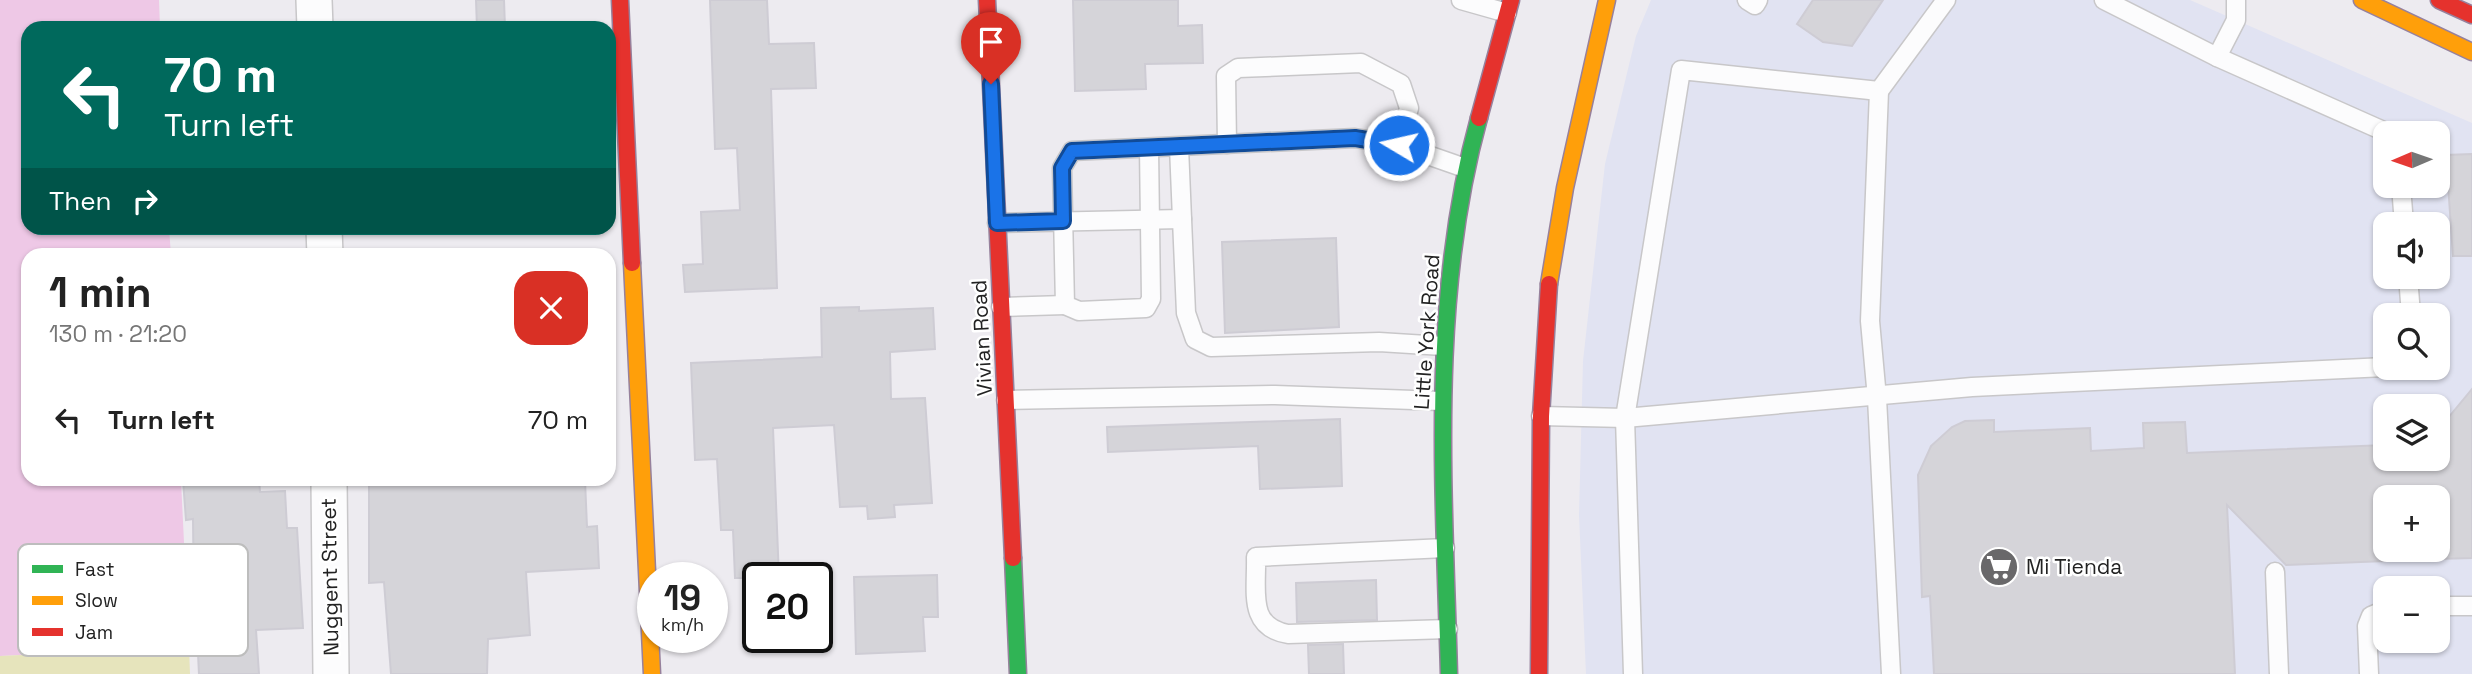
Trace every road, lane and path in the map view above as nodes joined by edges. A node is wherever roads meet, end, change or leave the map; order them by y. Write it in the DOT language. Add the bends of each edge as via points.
graph roads {
  1 [pos="314,0"];
  2 [pos="620,0"];
  3 [pos="987,0"];
  4 [pos="1461,0"];
  5 [pos="1606,0"];
  6 [pos="1747,0"];
  7 [pos="1758,0"];
  8 [pos="1946,0"];
  9 [pos="2104,0"];
  10 [pos="2236,0"];
  11 [pos="2362,0"];
  12 [pos="2440,0"];
  13 [pos="1509,7"];
  14 [pos="2472,15"];
  15 [pos="315,21"];
  16 [pos="2472,52"];
  17 [pos="2217,57"];
  18 [pos="1879,91"];
  19 [pos="2373,126"];
  20 [pos="1227,144"];
  21 [pos="1399,145"];
  22 [pos="1179,146"];
  23 [pos="1149,148"];
  24 [pos="1465,168"];
  25 [pos="1150,219"];
  26 [pos="1182,219"];
  27 [pos="1063,221"];
  28 [pos="997,223"];
  29 [pos="621,260"];
  30 [pos="1065,305"];
  31 [pos="1001,307"];
  32 [pos="1443,346"];
  33 [pos="2373,368"];
  34 [pos="1877,398"];
  35 [pos="1006,400"];
  36 [pos="1441,401"];
  37 [pos="1541,416"];
  38 [pos="1625,418"];
  39 [pos="329,486"];
  40 [pos="1445,548"];
  41 [pos="2275,572"];
  42 [pos="2450,606"];
  43 [pos="2472,606"];
  44 [pos="2373,615"];
  45 [pos="1448,629"];
  46 [pos="331,674"];
  47 [pos="652,674"];
  48 [pos="1018,674"];
  49 [pos="1449,674"];
  50 [pos="1539,674"];
  51 [pos="1633,674"];
  52 [pos="1891,674"];
  53 [pos="2279,674"];
  54 [pos="2369,674"];
  1 -- 15 [label="street"];
  2 -- 29 [label="main road"];
  3 -- 28 [label="main road, Vivian Road"];
  4 -- 13 [label="lane"];
  5 -- 37 [label="main road" via="1565,188 1547,299"];
  6 -- 7 [label="lane" via="1755,5"];
  8 -- 18 [label="lane"];
  9 -- 17 [label="lane"];
  10 -- 17 [label="lane" via="2235,20"];
  11 -- 16 [label="main road"];
  12 -- 14 [label="main road"];
  13 -- 24 [label="main road, Little York Road"];
  17 -- 19 [label="lane"];
  18 -- 34 [label="lane" via="1870,321"];
  18 -- 38 [label="lane" via="1681,70"];
  20 -- 21 [label="lane" via="1355,138"];
  20 -- 21 [label="lane" via="1226,76 1238,68 1361,63 1401,84 1409,108"];
  20 -- 22 [label="lane"];
  21 -- 24 [label="lane"];
  22 -- 23 [label="lane"];
  22 -- 26 [label="lane"];
  23 -- 25 [label="lane"];
  23 -- 27 [label="lane" via="1072,151 1062,168"];
  24 -- 32 [label="main road, Little York Road"];
  25 -- 26 [label="lane"];
  25 -- 27 [label="lane"];
  25 -- 30 [label="lane" via="1151,299 1146,308 1079,311"];
  26 -- 32 [label="lane" via="1186,313 1195,339 1211,347 1379,342"];
  27 -- 28 [label="lane"];
  27 -- 30 [label="lane"];
  28 -- 31 [label="main road, Vivian Road"];
  29 -- 47 [label="main road"];
  30 -- 31 [label="lane"];
  31 -- 35 [label="main road, Vivian Road"];
  32 -- 36 [label="main road, Little York Road"];
  33 -- 34 [label="lane" via="1972,387"];
  34 -- 38 [label="lane"];
  34 -- 52 [label="lane"];
  35 -- 36 [label="lane" via="1275,395"];
  35 -- 48 [label="main road, Vivian Road"];
  36 -- 40 [label="main road, Little York Road"];
  37 -- 38 [label="lane"];
  37 -- 50 [label="main road"];
  38 -- 51 [label="lane"];
  39 -- 46 [label="street, Nuggent Street"];
  40 -- 45 [label="main road, Little York Road"];
  40 -- 45 [label="lane" via="1256,557 1258,617 1264,627 1288,634"];
  41 -- 53 [label="lane"];
  42 -- 43 [label="lane"];
  44 -- 54 [label="lane" via="2367,626"];
  45 -- 49 [label="main road, Little York Road"];
}
